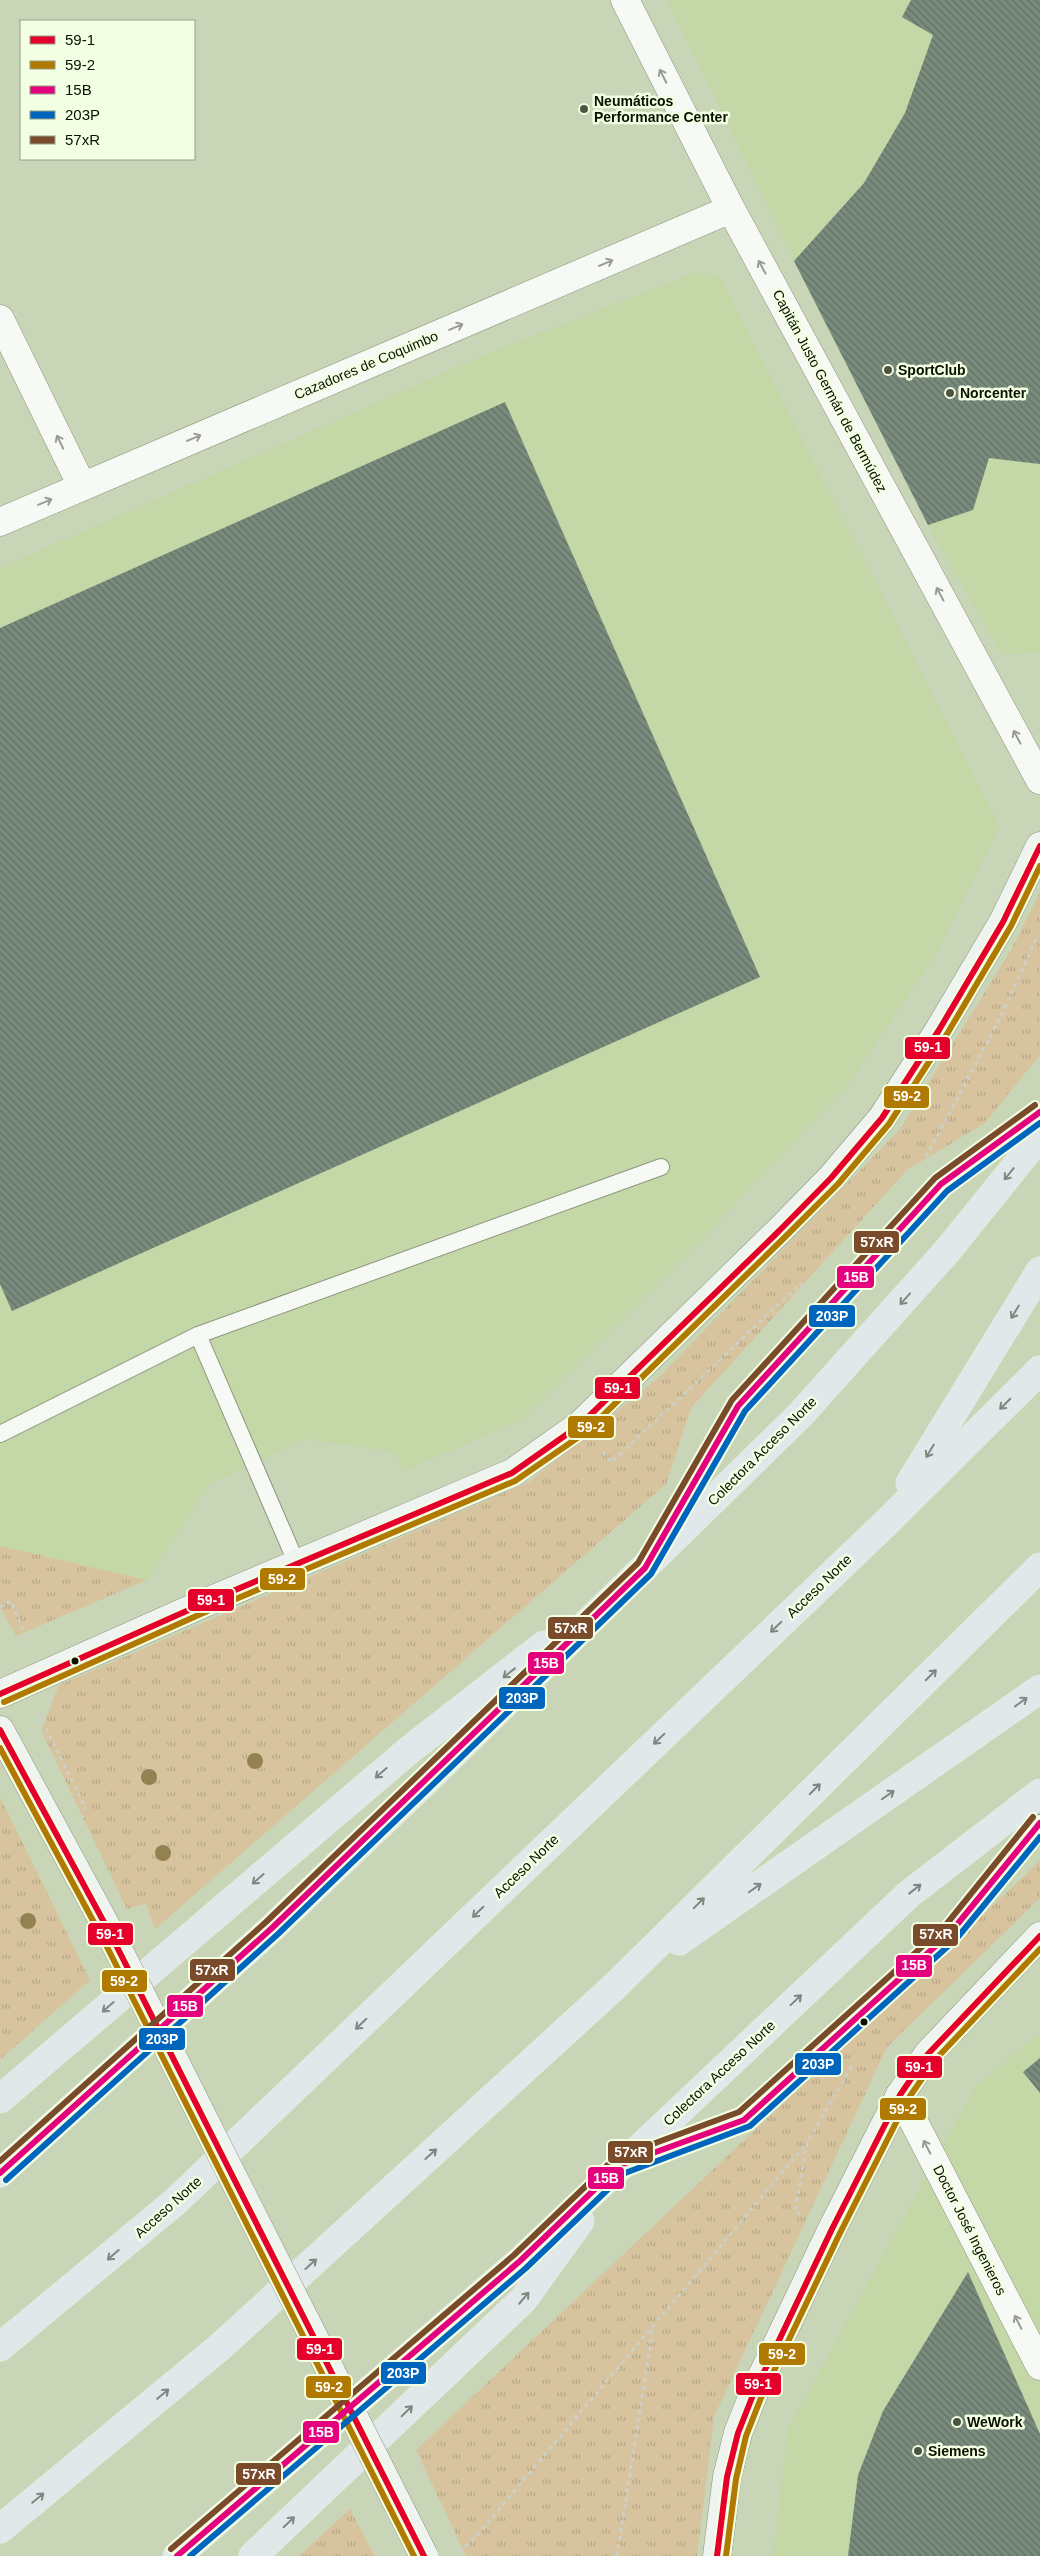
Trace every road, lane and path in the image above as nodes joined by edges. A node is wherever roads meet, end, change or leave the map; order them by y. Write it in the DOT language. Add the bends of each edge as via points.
graph roads {
  1 [pos="625,0"];
  2 [pos="731,209"];
  3 [pos="0,319"];
  4 [pos="82,486"];
  5 [pos="0,522"];
  6 [pos="1040,780"];
  7 [pos="1040,846"];
  8 [pos="1040,932"];
  9 [pos="1040,1112"];
  10 [pos="1040,1136"];
  11 [pos="921,1166"];
  12 [pos="661,1167"];
  13 [pos="1040,1270"];
  14 [pos="198,1334"];
  15 [pos="1040,1370"];
  16 [pos="0,1434"];
  17 [pos="888,1521"];
  18 [pos="297,1564"];
  19 [pos="1040,1567"];
  20 [pos="645,1568"];
  21 [pos="1040,1688"];
  22 [pos="0,1694"];
  23 [pos="37,1710"];
  24 [pos="0,1730"];
  25 [pos="1040,1793"];
  26 [pos="89,1816"];
  27 [pos="1040,1823"];
  28 [pos="1040,1936"];
  29 [pos="615,1986"];
  30 [pos="860,2015"];
  31 [pos="900,2095"];
  32 [pos="0,2100"];
  33 [pos="807,2143"];
  34 [pos="620,2165"];
  35 [pos="0,2172"];
  36 [pos="832,2229"];
  37 [pos="653,2326"];
  38 [pos="0,2348"];
  39 [pos="1040,2366"];
  40 [pos="0,2529"];
  41 [pos="458,2551"];
  42 [pos="177,2556"];
  43 [pos="253,2556"];
  44 [pos="424,2556"];
  45 [pos="616,2556"];
  46 [pos="717,2556"];
  2 -- 1 [label="street, Capitán Justo Germán de Bermúdez, one-way"];
  4 -- 2 [label="street, Cazadores de Coquimbo, one-way"];
  6 -- 2 [label="street, Capitán Justo Germán de Bermúdez, one-way"];
  4 -- 3 [label="street, one-way"];
  5 -- 4 [label="street, Cazadores de Coquimbo, one-way"];
  7 -- 18 [label="street" via="998,930 882,1118 831,1178 602,1404 512,1474"];
  8 -- 11 [label="path" via="1002,1014"];
  9 -- 20 [label="lane" via="941,1184 738,1406"];
  10 -- 20 [label="highway, Colectora Acceso Norte, one-way" via="948,1250 801,1414"];
  12 -- 14 [label="lane"];
  13 -- 17 [label="highway, one-way"];
  14 -- 16 [label="lane"];
  14 -- 18 [label="lane"];
  15 -- 17 [label="highway, Acceso Norte, one-way"];
  17 -- 38 [label="highway, Acceso Norte, one-way" via="176,2201"];
  18 -- 22 [label="street"];
  29 -- 19 [label="highway, one-way"];
  20 -- 32 [label="highway, one-way" via="408,1751"];
  20 -- 35 [label="highway, Colectora Acceso Norte" via="272,1928"];
  29 -- 21 [label="highway, one-way"];
  23 -- 26 [label="path"];
  24 -- 44 [label="street, bridge" via="112,1937"];
  34 -- 25 [label="highway, Colectora Acceso Norte, one-way" via="908,1894"];
  27 -- 30 [label="lane" via="950,1932"];
  28 -- 31 [label="street" via="928,2054"];
  40 -- 29 [label="highway, one-way" via="221,2346"];
  30 -- 33 [label="path" via="872,2031"];
  30 -- 34 [label="lane" via="744,2120"];
  31 -- 36 [label="street"];
  39 -- 31 [label="street, Doctor José Ingenieros, one-way"];
  33 -- 36 [label="path" via="796,2212"];
  33 -- 37 [label="path"];
  34 -- 42 [label="highway, Colectora Acceso Norte" via="520,2261"];
  43 -- 34 [label="highway, one-way" via="523,2300"];
  36 -- 46 [label="street" via="753,2394 738,2433 727,2477"];
  37 -- 41 [label="path" via="474,2539"];
  37 -- 45 [label="path"];
}
